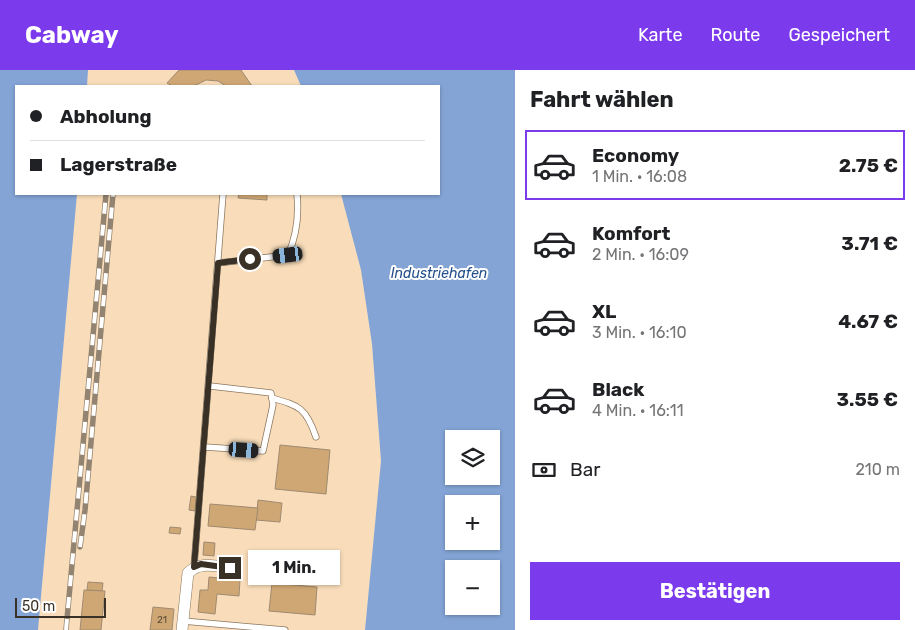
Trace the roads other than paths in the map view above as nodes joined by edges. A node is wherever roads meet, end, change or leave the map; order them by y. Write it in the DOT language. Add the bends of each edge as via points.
graph roads {
  1 [pos="223,195"];
  2 [pos="297,195"];
  3 [pos="218,263"];
  4 [pos="210,386"];
  5 [pos="272,398"];
  6 [pos="316,437"];
  7 [pos="205,447"];
  8 [pos="194,567"];
  9 [pos="230,568"];
  10 [pos="183,625"];
  11 [pos="286,630"];
  1 -- 3 [label="lane"];
  2 -- 3 [label="lane" via="299,216 288,255"];
  3 -- 4 [label="lane"];
  4 -- 5 [label="lane" via="271,393"];
  4 -- 7 [label="lane"];
  5 -- 6 [label="lane" via="298,406 306,414"];
  5 -- 7 [label="lane" via="263,451"];
  7 -- 8 [label="lane"];
  8 -- 9 [label="street" via="201,564"];
  8 -- 10 [label="street" via="188,573"];
  10 -- 11 [label="lane"];
}
